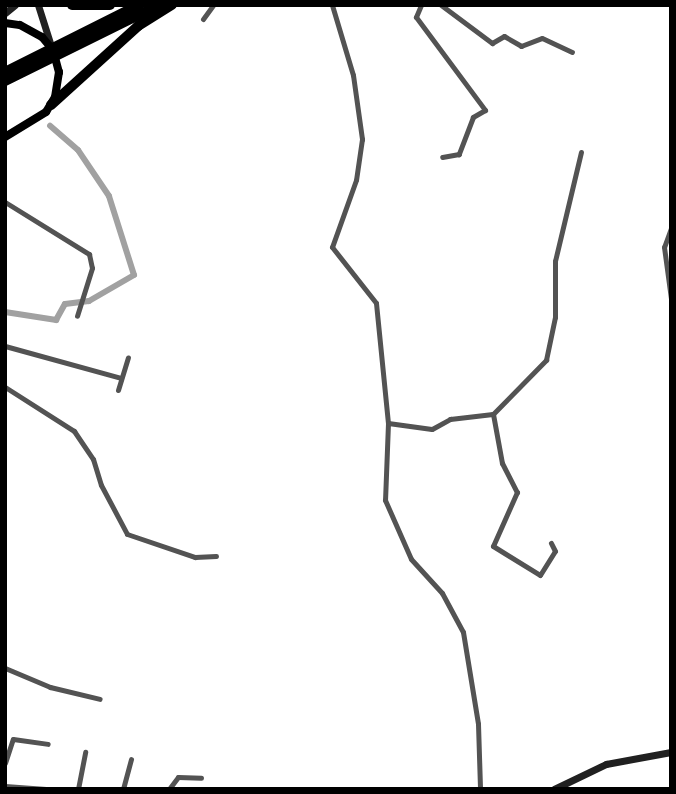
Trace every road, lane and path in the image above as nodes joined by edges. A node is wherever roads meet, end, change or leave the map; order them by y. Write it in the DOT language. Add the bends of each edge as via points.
graph roads {
  1 [pos="38,5"];
  2 [pos="72,5"];
  3 [pos="110,5"];
  4 [pos="139,5"];
  5 [pos="159,5"];
  6 [pos="172,5"];
  7 [pos="213,5"];
  8 [pos="332,5"];
  9 [pos="421,5"];
  10 [pos="442,5"];
  11 [pos="16,6"];
  12 [pos="5,13"];
  13 [pos="203,19"];
  14 [pos="5,23"];
  15 [pos="45,36"];
  16 [pos="572,52"];
  17 [pos="671,63"];
  18 [pos="5,72"];
  19 [pos="5,81"];
  20 [pos="669,98"];
  21 [pos="51,105"];
  22 [pos="671,123"];
  23 [pos="25,126"];
  24 [pos="5,129"];
  25 [pos="5,137"];
  26 [pos="581,152"];
  27 [pos="442,157"];
  28 [pos="5,202"];
  29 [pos="671,228"];
  30 [pos="671,299"];
  31 [pos="77,316"];
  32 [pos="5,346"];
  33 [pos="128,357"];
  34 [pos="121,378"];
  35 [pos="5,387"];
  36 [pos="118,390"];
  37 [pos="493,414"];
  38 [pos="388,423"];
  39 [pos="551,543"];
  40 [pos="216,556"];
  41 [pos="5,668"];
  42 [pos="100,699"];
  43 [pos="48,744"];
  44 [pos="85,752"];
  45 [pos="671,752"];
  46 [pos="131,759"];
  47 [pos="5,763"];
  48 [pos="201,778"];
  49 [pos="5,785"];
  50 [pos="46,789"];
  51 [pos="78,789"];
  52 [pos="123,789"];
  53 [pos="169,789"];
  54 [pos="480,789"];
  55 [pos="554,789"];
  1 -- 15 [label="street"];
  2 -- 3 [label="highway"];
  4 -- 18 [label="highway"];
  5 -- 19 [label="highway"];
  6 -- 21 [label="highway" via="138,26"];
  7 -- 13 [label="street"];
  8 -- 38 [label="street" via="353,75 362,139 356,180 332,247 376,303"];
  9 -- 27 [label="street" via="416,17 485,110 473,117 458,153"];
  10 -- 16 [label="street" via="492,43 504,36 521,46 542,38"];
  11 -- 12 [label="street"];
  14 -- 15 [label="main road"];
  15 -- 21 [label="main road" via="59,72"];
  17 -- 20 [label="street"];
  20 -- 22 [label="street"];
  21 -- 23 [label="main road"];
  23 -- 24 [label="main road"];
  23 -- 25 [label="main road"];
  26 -- 37 [label="street" via="555,261 550,354"];
  28 -- 31 [label="street" via="86,250 92,268"];
  29 -- 30 [label="street" via="664,247"];
  32 -- 34 [label="street"];
  33 -- 34 [label="street"];
  34 -- 36 [label="street"];
  35 -- 40 [label="street" via="74,431 93,459 127,534 195,557"];
  37 -- 38 [label="street" via="450,419 432,429"];
  37 -- 39 [label="street" via="502,463 517,492 493,546 540,575 555,551"];
  38 -- 54 [label="street" via="384,475 390,518 411,559 442,593 463,632 478,724"];
  41 -- 42 [label="street" via="50,687"];
  43 -- 47 [label="street" via="13,738"];
  44 -- 51 [label="street"];
  45 -- 55 [label="street" via="606,764"];
  46 -- 52 [label="street"];
  48 -- 53 [label="street" via="177,777"];
  49 -- 50 [label="street"];
}
